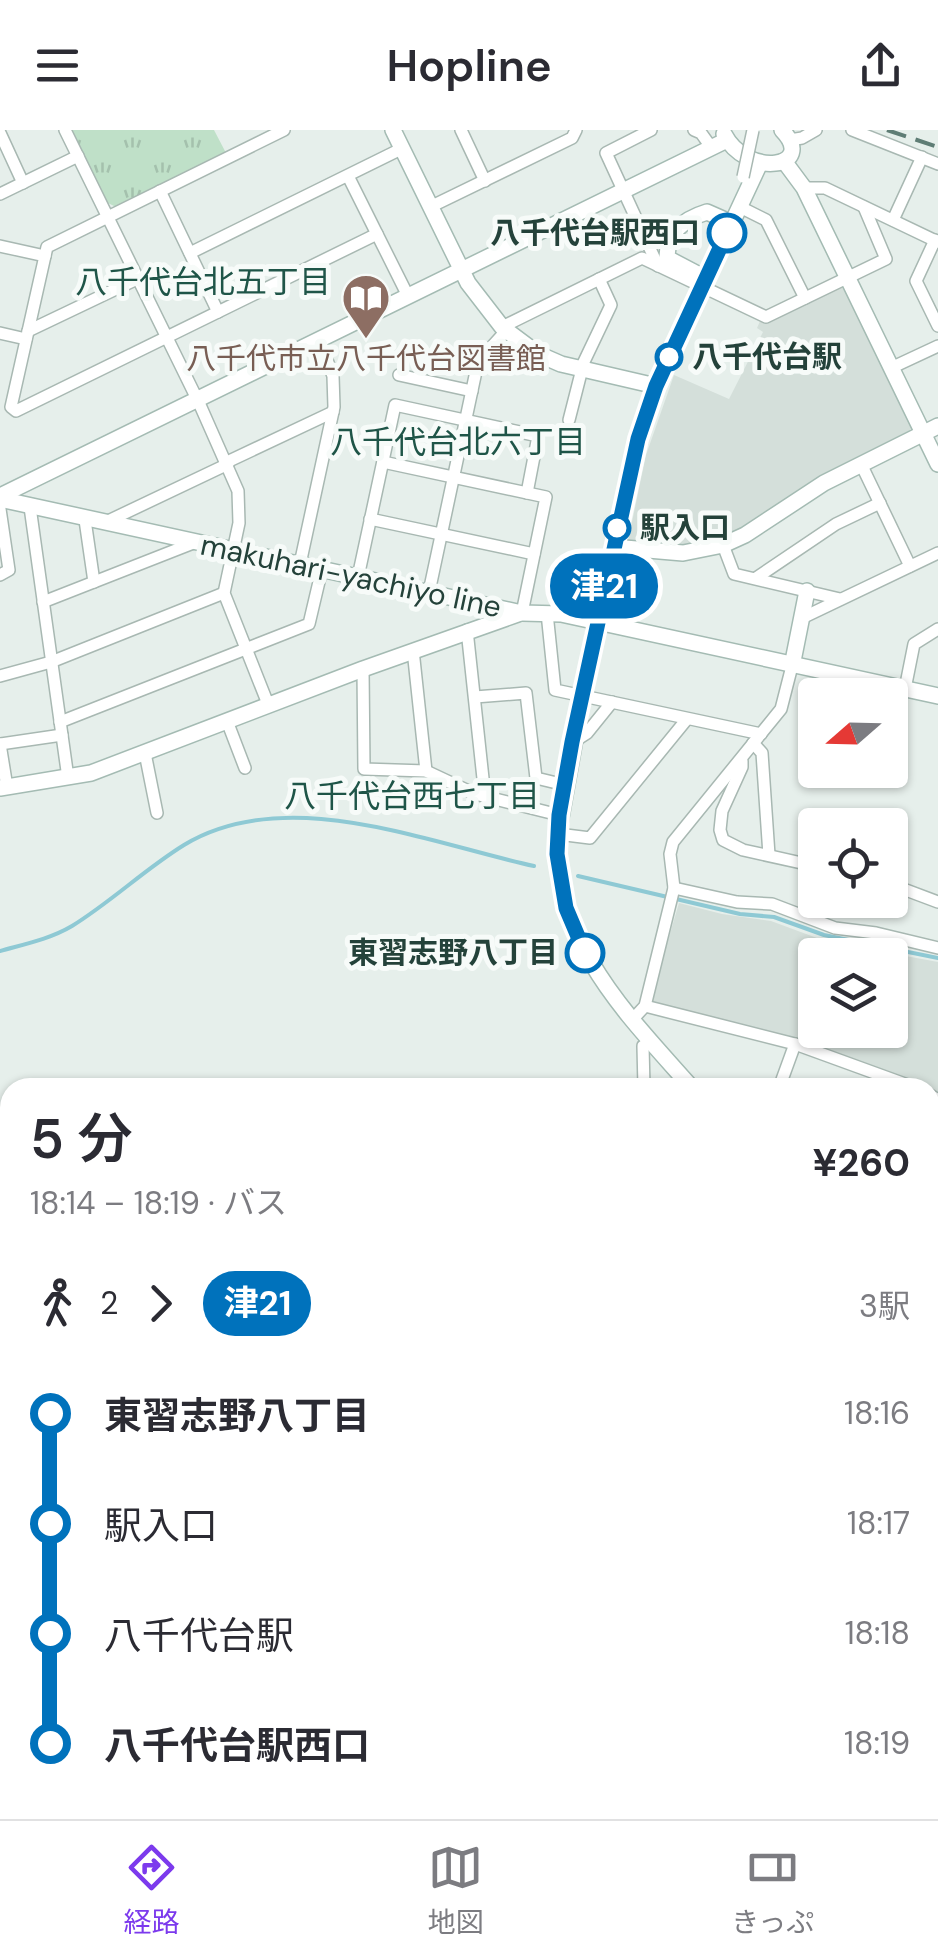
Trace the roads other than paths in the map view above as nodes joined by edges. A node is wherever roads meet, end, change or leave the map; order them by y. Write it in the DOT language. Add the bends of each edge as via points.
graph roads {
  1 [pos="65,130"];
  2 [pos="284,130"];
  3 [pos="393,130"];
  4 [pos="460,130"];
  5 [pos="576,130"];
  6 [pos="651,130"];
  7 [pos="694,130"];
  8 [pos="753,130"];
  9 [pos="816,130"];
  10 [pos="852,130"];
  11 [pos="0,133"];
  12 [pos="262,134"];
  13 [pos="725,135"];
  14 [pos="786,135"];
  15 [pos="712,148"];
  16 [pos="402,149"];
  17 [pos="78,156"];
  18 [pos="922,157"];
  19 [pos="784,160"];
  20 [pos="760,163"];
  21 [pos="938,164"];
  22 [pos="348,176"];
  23 [pos="744,177"];
  24 [pos="485,181"];
  25 [pos="24,183"];
  26 [pos="804,188"];
  27 [pos="624,190"];
  28 [pos="160,191"];
  29 [pos="0,194"];
  30 [pos="430,207"];
  31 [pos="740,207"];
  32 [pos="864,207"];
  33 [pos="108,217"];
  34 [pos="893,220"];
  35 [pos="732,223"];
  36 [pos="938,226"];
  37 [pos="378,234"];
  38 [pos="935,240"];
  39 [pos="0,246"];
  40 [pos="190,253"];
  41 [pos="46,256"];
  42 [pos="658,266"];
  43 [pos="461,270"];
  44 [pos="849,277"];
  45 [pos="137,279"];
  46 [pos="599,280"];
  47 [pos="703,282"];
  48 [pos="408,296"];
  49 [pos="805,298"];
  50 [pos="218,312"];
  51 [pos="938,326"];
  52 [pos="504,329"];
  53 [pos="0,333"];
  54 [pos="27,335"];
  55 [pos="166,338"];
  56 [pos="319,339"];
  57 [pos="938,346"];
  58 [pos="893,367"];
  59 [pos="581,369"];
  60 [pos="399,375"];
  61 [pos="656,386"];
  62 [pos="472,391"];
  63 [pos="197,399"];
  64 [pos="333,412"];
  65 [pos="466,420"];
  66 [pos="569,420"];
  67 [pos="931,430"];
  68 [pos="383,462"];
  69 [pos="227,464"];
  70 [pos="861,464"];
  71 [pos="938,464"];
  72 [pos="454,477"];
  73 [pos="527,493"];
  74 [pos="0,498"];
  75 [pos="880,503"];
  76 [pos="30,507"];
  77 [pos="0,509"];
  78 [pos="370,519"];
  79 [pos="85,520"];
  80 [pos="102,524"];
  81 [pos="441,534"];
  82 [pos="196,542"];
  83 [pos="723,545"];
  84 [pos="613,547"];
  85 [pos="233,550"];
  86 [pos="938,553"];
  87 [pos="534,554"];
  88 [pos="300,564"];
  89 [pos="910,566"];
  90 [pos="322,569"];
  91 [pos="0,575"];
  92 [pos="358,577"];
  93 [pos="756,578"];
  94 [pos="94,582"];
  95 [pos="806,591"];
  96 [pos="224,592"];
  97 [pos="429,592"];
  98 [pos="842,599"];
  99 [pos="43,602"];
  100 [pos="547,612"];
  101 [pos="522,613"];
  102 [pos="802,618"];
  103 [pos="596,622"];
  104 [pos="938,628"];
  105 [pos="467,630"];
  106 [pos="246,648"];
  107 [pos="413,650"];
  108 [pos="51,662"];
  109 [pos="792,666"];
  110 [pos="363,668"];
  111 [pos="0,676"];
  112 [pos="851,678"];
  113 [pos="907,678"];
  114 [pos="908,690"];
  115 [pos="582,695"];
  116 [pos="938,696"];
  117 [pos="475,697"];
  118 [pos="612,702"];
  119 [pos="268,704"];
  120 [pos="687,719"];
  121 [pos="227,721"];
  122 [pos="61,729"];
  123 [pos="757,739"];
  124 [pos="572,742"];
  125 [pos="0,744"];
  126 [pos="145,753"];
  127 [pos="742,758"];
  128 [pos="246,768"];
  129 [pos="426,770"];
  130 [pos="68,778"];
  131 [pos="565,784"];
  132 [pos="4,788"];
  133 [pos="485,797"];
  134 [pos="158,814"];
  135 [pos="559,815"];
  136 [pos="558,834"];
  137 [pos="769,855"];
  138 [pos="798,862"];
  139 [pos="908,891"];
  140 [pos="672,894"];
  141 [pos="938,902"];
  142 [pos="938,948"];
  143 [pos="645,1006"];
  144 [pos="632,1020"];
  145 [pos="652,1042"];
  146 [pos="795,1044"];
  147 [pos="644,1078"];
  148 [pos="683,1078"];
  149 [pos="783,1078"];
  150 [pos="888,1078"];
  1 -- 17 [label="street"];
  2 -- 12 [label="street"];
  3 -- 16 [label="street"];
  4 -- 24 [label="street"];
  5 -- 24 [label="street" via="572,138"];
  6 -- 27 [label="street" via="606,153"];
  7 -- 15 [label="street"];
  8 -- 23 [label="street, bridge"];
  9 -- 14 [label="street" via="802,138"];
  10 -- 18 [label="street"];
  11 -- 25 [label="street"];
  12 -- 28 [label="street"];
  13 -- 15 [label="street"];
  13 -- 20 [label="street"];
  14 -- 19 [label="street" via="790,153"];
  15 -- 27 [label="street"];
  16 -- 22 [label="street"];
  16 -- 30 [label="street"];
  17 -- 25 [label="street"];
  17 -- 33 [label="street"];
  18 -- 21 [label="street"];
  18 -- 34 [label="street"];
  19 -- 20 [label="street"];
  19 -- 26 [label="street"];
  20 -- 31 [label="street"];
  22 -- 37 [label="street"];
  22 -- 40 [label="street"];
  24 -- 30 [label="street"];
  25 -- 29 [label="street"];
  26 -- 32 [label="street" via="826,188"];
  26 -- 44 [label="street"];
  27 -- 42 [label="street"];
  27 -- 43 [label="street"];
  28 -- 33 [label="street"];
  28 -- 40 [label="street"];
  30 -- 43 [label="street"];
  31 -- 35 [label="street"];
  31 -- 49 [label="street" via="766,220"];
  32 -- 34 [label="street"];
  32 -- 44 [label="street" via="886,259"];
  33 -- 41 [label="street" via="48,247"];
  33 -- 45 [label="street"];
  34 -- 38 [label="street"];
  35 -- 47 [label="street"];
  35 -- 47 [label="street" via="707,212 678,227 666,251"];
  36 -- 38 [label="street"];
  37 -- 48 [label="street"];
  37 -- 50 [label="street"];
  38 -- 51 [label="street" via="916,281"];
  39 -- 41 [label="street"];
  40 -- 50 [label="street"];
  41 -- 54 [label="street"];
  42 -- 46 [label="street" via="642,258"];
  42 -- 47 [label="street"];
  43 -- 48 [label="street"];
  43 -- 52 [label="street"];
  44 -- 49 [label="street"];
  44 -- 58 [label="street"];
  45 -- 54 [label="street"];
  45 -- 55 [label="street"];
  46 -- 52 [label="street"];
  46 -- 59 [label="street" via="610,305"];
  47 -- 49 [label="street" via="766,317"];
  47 -- 61 [label="street"];
  48 -- 56 [label="street"];
  50 -- 55 [label="street"];
  52 -- 59 [label="street" via="538,354"];
  52 -- 62 [label="street" via="478,362"];
  53 -- 54 [label="street"];
  54 -- 55 [label="street" via="11,406 16,411"];
  55 -- 63 [label="street"];
  56 -- 63 [label="street"];
  56 -- 64 [label="street" via="333,376"];
  57 -- 58 [label="street"];
  58 -- 67 [label="street"];
  59 -- 61 [label="street"];
  59 -- 66 [label="street"];
  60 -- 62 [label="street"];
  61 -- 84 [label="street"];
  62 -- 65 [label="street"];
  63 -- 69 [label="street"];
  63 -- 74 [label="street"];
  64 -- 69 [label="street"];
  64 -- 88 [label="street"];
  65 -- 68 [label="street" via="396,406"];
  65 -- 72 [label="street"];
  65 -- 73 [label="street" via="538,436"];
  67 -- 70 [label="street"];
  67 -- 71 [label="street"];
  68 -- 72 [label="street"];
  68 -- 78 [label="street"];
  69 -- 80 [label="street"];
  69 -- 85 [label="street" via="240,506"];
  70 -- 75 [label="street"];
  70 -- 83 [label="street"];
  72 -- 73 [label="street"];
  72 -- 81 [label="street"];
  73 -- 87 [label="street" via="546,497"];
  74 -- 76 [label="street, makuhari-yachiyo line"];
  75 -- 89 [label="street"];
  75 -- 93 [label="street"];
  76 -- 79 [label="street, makuhari-yachiyo line"];
  76 -- 99 [label="street"];
  77 -- 91 [label="street" via="9,570"];
  78 -- 81 [label="street"];
  78 -- 92 [label="street"];
  79 -- 80 [label="street, makuhari-yachiyo line"];
  79 -- 94 [label="street"];
  80 -- 82 [label="street, makuhari-yachiyo line"];
  81 -- 87 [label="street"];
  81 -- 97 [label="street"];
  82 -- 85 [label="street, makuhari-yachiyo line"];
  82 -- 94 [label="street"];
  83 -- 84 [label="street" via="664,554"];
  83 -- 93 [label="street" via="734,574"];
  84 -- 103 [label="street"];
  85 -- 88 [label="street, makuhari-yachiyo line"];
  85 -- 96 [label="street"];
  86 -- 89 [label="street"];
  87 -- 101 [label="street"];
  88 -- 90 [label="street, makuhari-yachiyo line"];
  89 -- 98 [label="street"];
  90 -- 92 [label="street, makuhari-yachiyo line"];
  90 -- 106 [label="street" via="309,624"];
  92 -- 97 [label="street, makuhari-yachiyo line"];
  93 -- 95 [label="street"];
  94 -- 99 [label="street"];
  95 -- 98 [label="street"];
  95 -- 102 [label="street"];
  96 -- 106 [label="street"];
  96 -- 108 [label="street"];
  97 -- 101 [label="street, makuhari-yachiyo line"];
  98 -- 102 [label="street"];
  99 -- 108 [label="street"];
  100 -- 101 [label="street, makuhari-yachiyo line"];
  100 -- 103 [label="street, makuhari-yachiyo line"];
  100 -- 115 [label="street" via="555,690"];
  101 -- 105 [label="street"];
  102 -- 109 [label="street"];
  103 -- 109 [label="street, makuhari-yachiyo line"];
  103 -- 115 [label="street"];
  104 -- 113 [label="street" via="914,644"];
  105 -- 107 [label="street"];
  105 -- 117 [label="street"];
  106 -- 119 [label="street"];
  106 -- 122 [label="street"];
  107 -- 110 [label="street"];
  107 -- 129 [label="street"];
  108 -- 111 [label="street"];
  108 -- 122 [label="street"];
  109 -- 112 [label="street, makuhari-yachiyo line"];
  109 -- 123 [label="street" via="781,710"];
  110 -- 119 [label="street"];
  110 -- 129 [label="street" via="364,769"];
  114 -- 116 [label="street, makuhari-yachiyo line"];
  115 -- 118 [label="street"];
  115 -- 124 [label="street"];
  117 -- 131 [label="street" via="526,693 536,778"];
  117 -- 133 [label="street"];
  118 -- 120 [label="street"];
  118 -- 124 [label="street"];
  119 -- 121 [label="street"];
  120 -- 123 [label="street"];
  120 -- 136 [label="street" via="590,838"];
  121 -- 126 [label="street"];
  121 -- 128 [label="street"];
  122 -- 125 [label="street"];
  122 -- 130 [label="street"];
  123 -- 127 [label="street"];
  123 -- 137 [label="street"];
  124 -- 131 [label="street"];
  125 -- 132 [label="street"];
  126 -- 130 [label="street"];
  126 -- 134 [label="street"];
  127 -- 137 [label="street" via="720,830 732,847"];
  127 -- 140 [label="street" via="674,842"];
  129 -- 133 [label="street"];
  130 -- 132 [label="street"];
  131 -- 135 [label="street"];
  133 -- 135 [label="street"];
  135 -- 136 [label="street"];
  136 -- 144 [label="street" via="566,908 598,978"];
  137 -- 138 [label="street"];
  139 -- 141 [label="street"];
  140 -- 142 [label="street" via="772,904 835,928"];
  140 -- 143 [label="street"];
  143 -- 144 [label="street"];
  143 -- 146 [label="street"];
  144 -- 145 [label="street"];
  145 -- 147 [label="street" via="644,1046"];
  145 -- 148 [label="street"];
  146 -- 149 [label="street"];
  146 -- 150 [label="street"];
}
